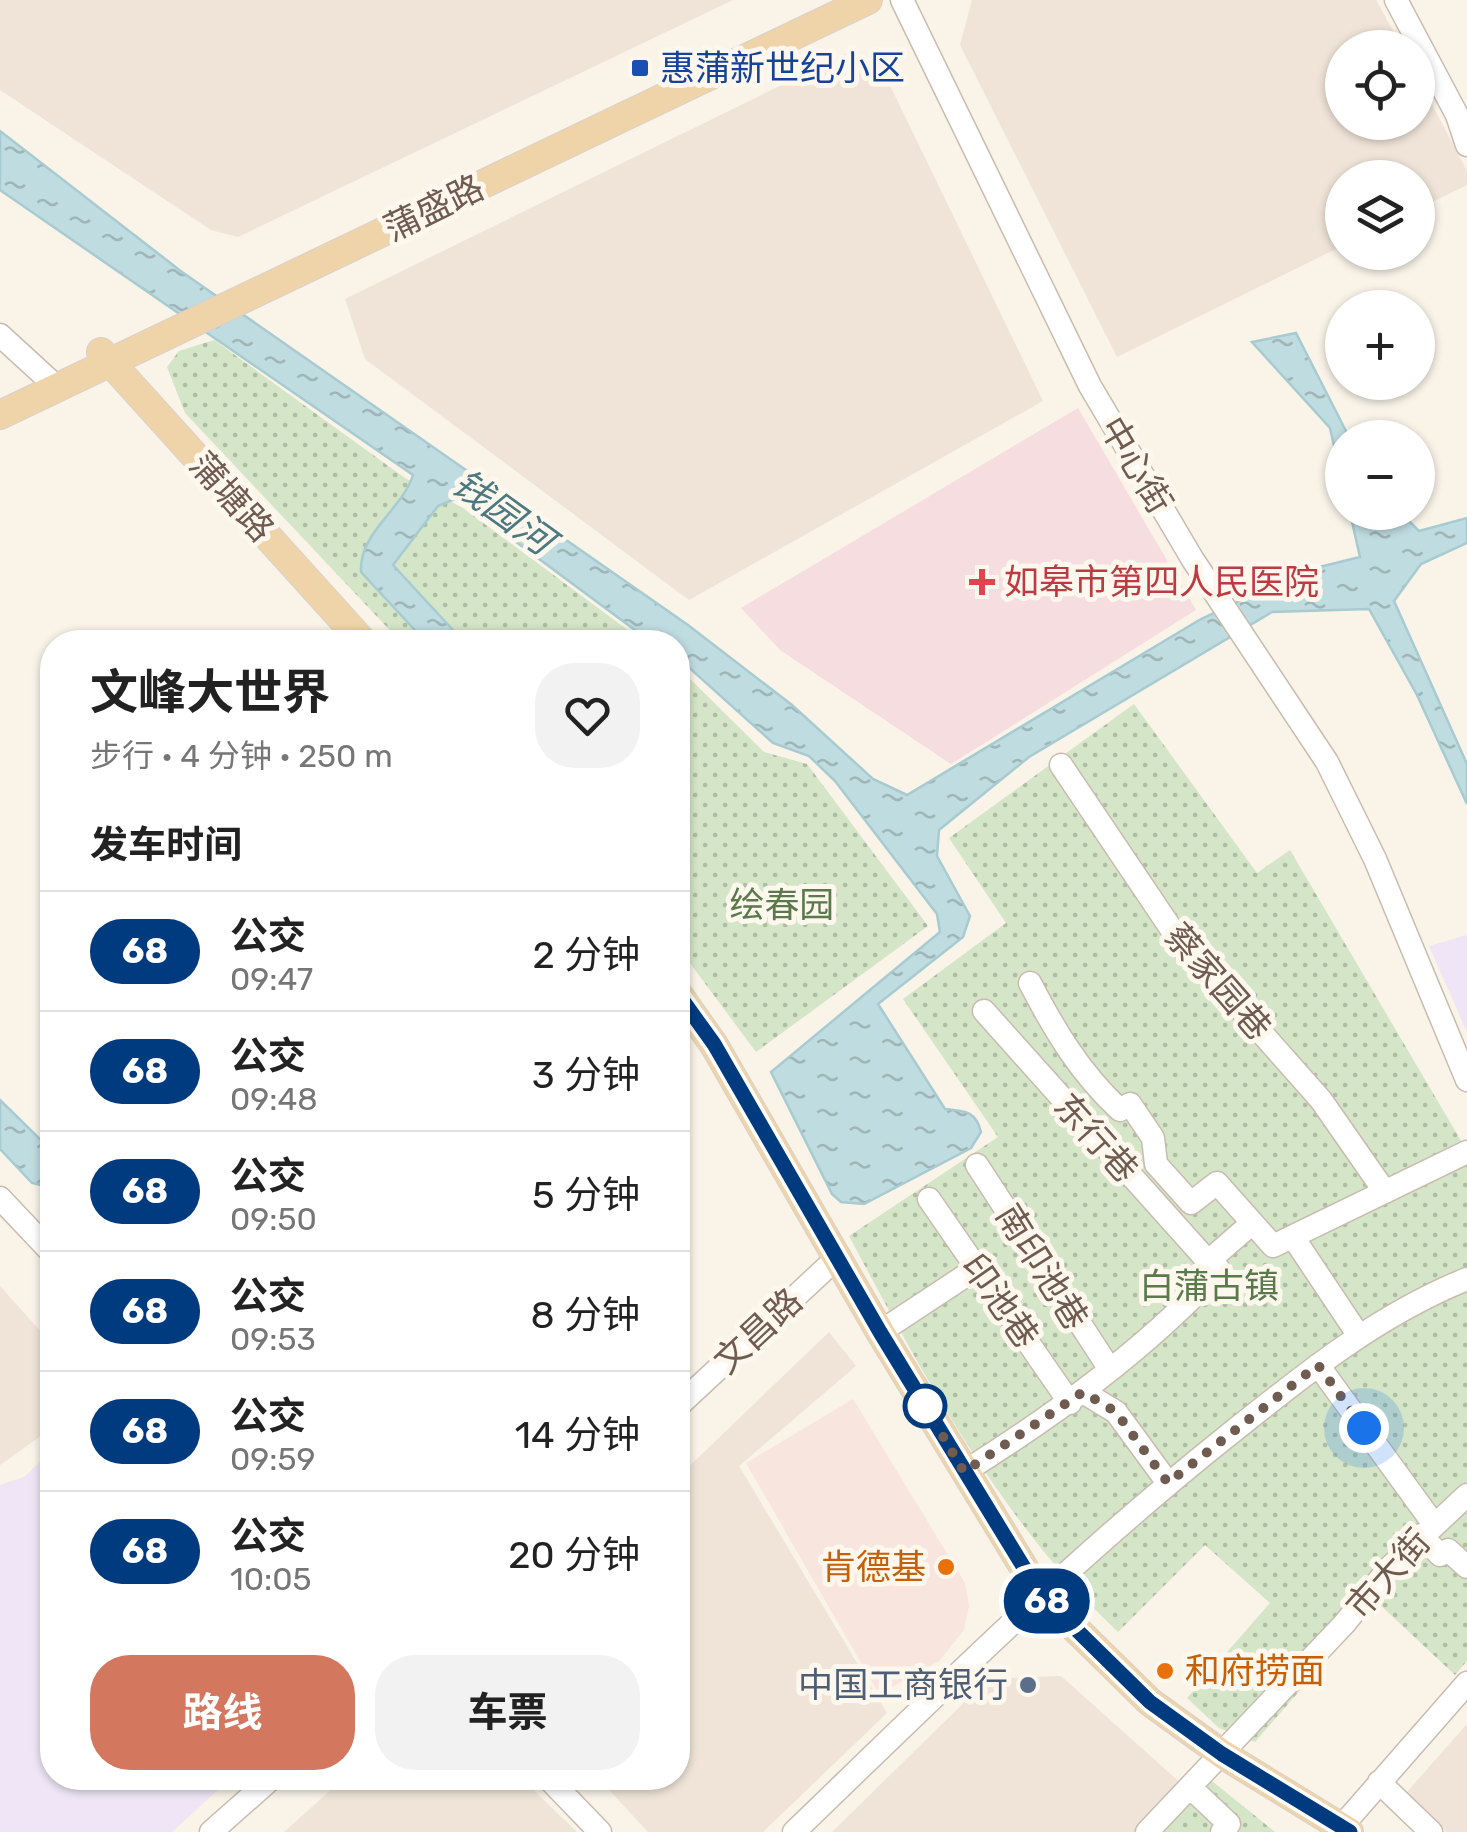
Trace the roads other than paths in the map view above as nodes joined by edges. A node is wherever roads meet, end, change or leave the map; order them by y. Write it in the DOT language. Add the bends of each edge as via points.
graph roads {
  1 [pos="832,0"];
  2 [pos="868,0"];
  3 [pos="902,0"];
  4 [pos="1396,0"];
  5 [pos="1411,0"];
  6 [pos="1457,116"];
  7 [pos="1467,145"];
  8 [pos="266,280"];
  9 [pos="0,334"];
  10 [pos="105,357"];
  11 [pos="48,378"];
  12 [pos="0,402"];
  13 [pos="0,416"];
  14 [pos="353,630"];
  15 [pos="1061,765"];
  16 [pos="1030,983"];
  17 [pos="690,1011"];
  18 [pos="984,1012"];
  19 [pos="1467,1080"];
  20 [pos="1467,1152"];
  21 [pos="977,1165"];
  22 [pos="1386,1192"];
  23 [pos="0,1198"];
  24 [pos="929,1199"];
  25 [pos="1250,1224"];
  26 [pos="1292,1237"];
  27 [pos="40,1240"];
  28 [pos="840,1256"];
  29 [pos="1212,1258"];
  30 [pos="977,1268"];
  31 [pos="1467,1279"];
  32 [pos="880,1332"];
  33 [pos="1358,1336"];
  34 [pos="1318,1365"];
  35 [pos="1109,1368"];
  36 [pos="690,1395"];
  37 [pos="1076,1398"];
  38 [pos="964,1472"];
  39 [pos="1168,1483"];
  40 [pos="1467,1495"];
  41 [pos="1427,1529"];
  42 [pos="1467,1567"];
  43 [pos="1040,1594"];
  44 [pos="1467,1683"];
  45 [pos="1222,1754"];
  46 [pos="1379,1782"];
  47 [pos="1191,1788"];
  48 [pos="258,1790"];
  49 [pos="560,1790"];
  50 [pos="1226,1828"];
  51 [pos="1346,1829"];
  52 [pos="211,1832"];
  53 [pos="600,1832"];
  54 [pos="794,1832"];
  55 [pos="1147,1832"];
  56 [pos="1431,1832"];
  1 -- 8 [label="main road, 蒲盛路"];
  2 -- 8 [label="main road, 蒲盛路"];
  3 -- 19 [label="street, 中心街" via="1090,386 1327,762"];
  4 -- 6 [label="street"];
  5 -- 6 [label="street" via="1455,84"];
  6 -- 7 [label="street"];
  8 -- 10 [label="main road, 蒲盛路"];
  9 -- 11 [label="street"];
  10 -- 11 [label="main road, 蒲盛路"];
  10 -- 13 [label="main road, 蒲盛路"];
  10 -- 14 [label="main road, 蒲塘路"];
  11 -- 12 [label="main road, 蒲盛路"];
  15 -- 22 [label="street, 蔡家园巷" via="1176,936 1321,1100"];
  16 -- 25 [label="street" via="1091,1083 1120,1110 1130,1104 1153,1138 1156,1164 1191,1203 1217,1183"];
  17 -- 28 [label="main road"];
  18 -- 29 [label="street, 东行巷" via="1205,1258"];
  20 -- 22 [label="street"];
  21 -- 35 [label="street, 南印池巷"];
  22 -- 26 [label="street"];
  23 -- 27 [label="street"];
  24 -- 30 [label="street, 印池巷"];
  25 -- 26 [label="street" via="1273,1246"];
  25 -- 29 [label="street"];
  26 -- 33 [label="street"];
  28 -- 32 [label="main road"];
  28 -- 36 [label="street, 文昌路"];
  29 -- 35 [label="street" via="1219,1270 1172,1320"];
  30 -- 32 [label="street"];
  30 -- 37 [label="street, 印池巷"];
  31 -- 33 [label="street"];
  32 -- 38 [label="main road"];
  33 -- 34 [label="street"];
  34 -- 39 [label="street"];
  34 -- 41 [label="street"];
  35 -- 37 [label="street"];
  37 -- 38 [label="street"];
  37 -- 39 [label="street, 印池巷" via="1116,1412"];
  38 -- 43 [label="main road"];
  39 -- 43 [label="street"];
  40 -- 41 [label="street, 市大街"];
  41 -- 42 [label="street" via="1440,1555 1448,1550"];
  41 -- 45 [label="street, 市大街"];
  43 -- 45 [label="main road" via="1150,1702"];
  43 -- 54 [label="street"];
  44 -- 46 [label="street"];
  45 -- 47 [label="street, 市大街"];
  45 -- 51 [label="main road"];
  46 -- 51 [label="street"];
  46 -- 56 [label="street"];
  47 -- 50 [label="street"];
  47 -- 55 [label="street, 市大街"];
  48 -- 52 [label="street"];
  49 -- 53 [label="street"];
}
